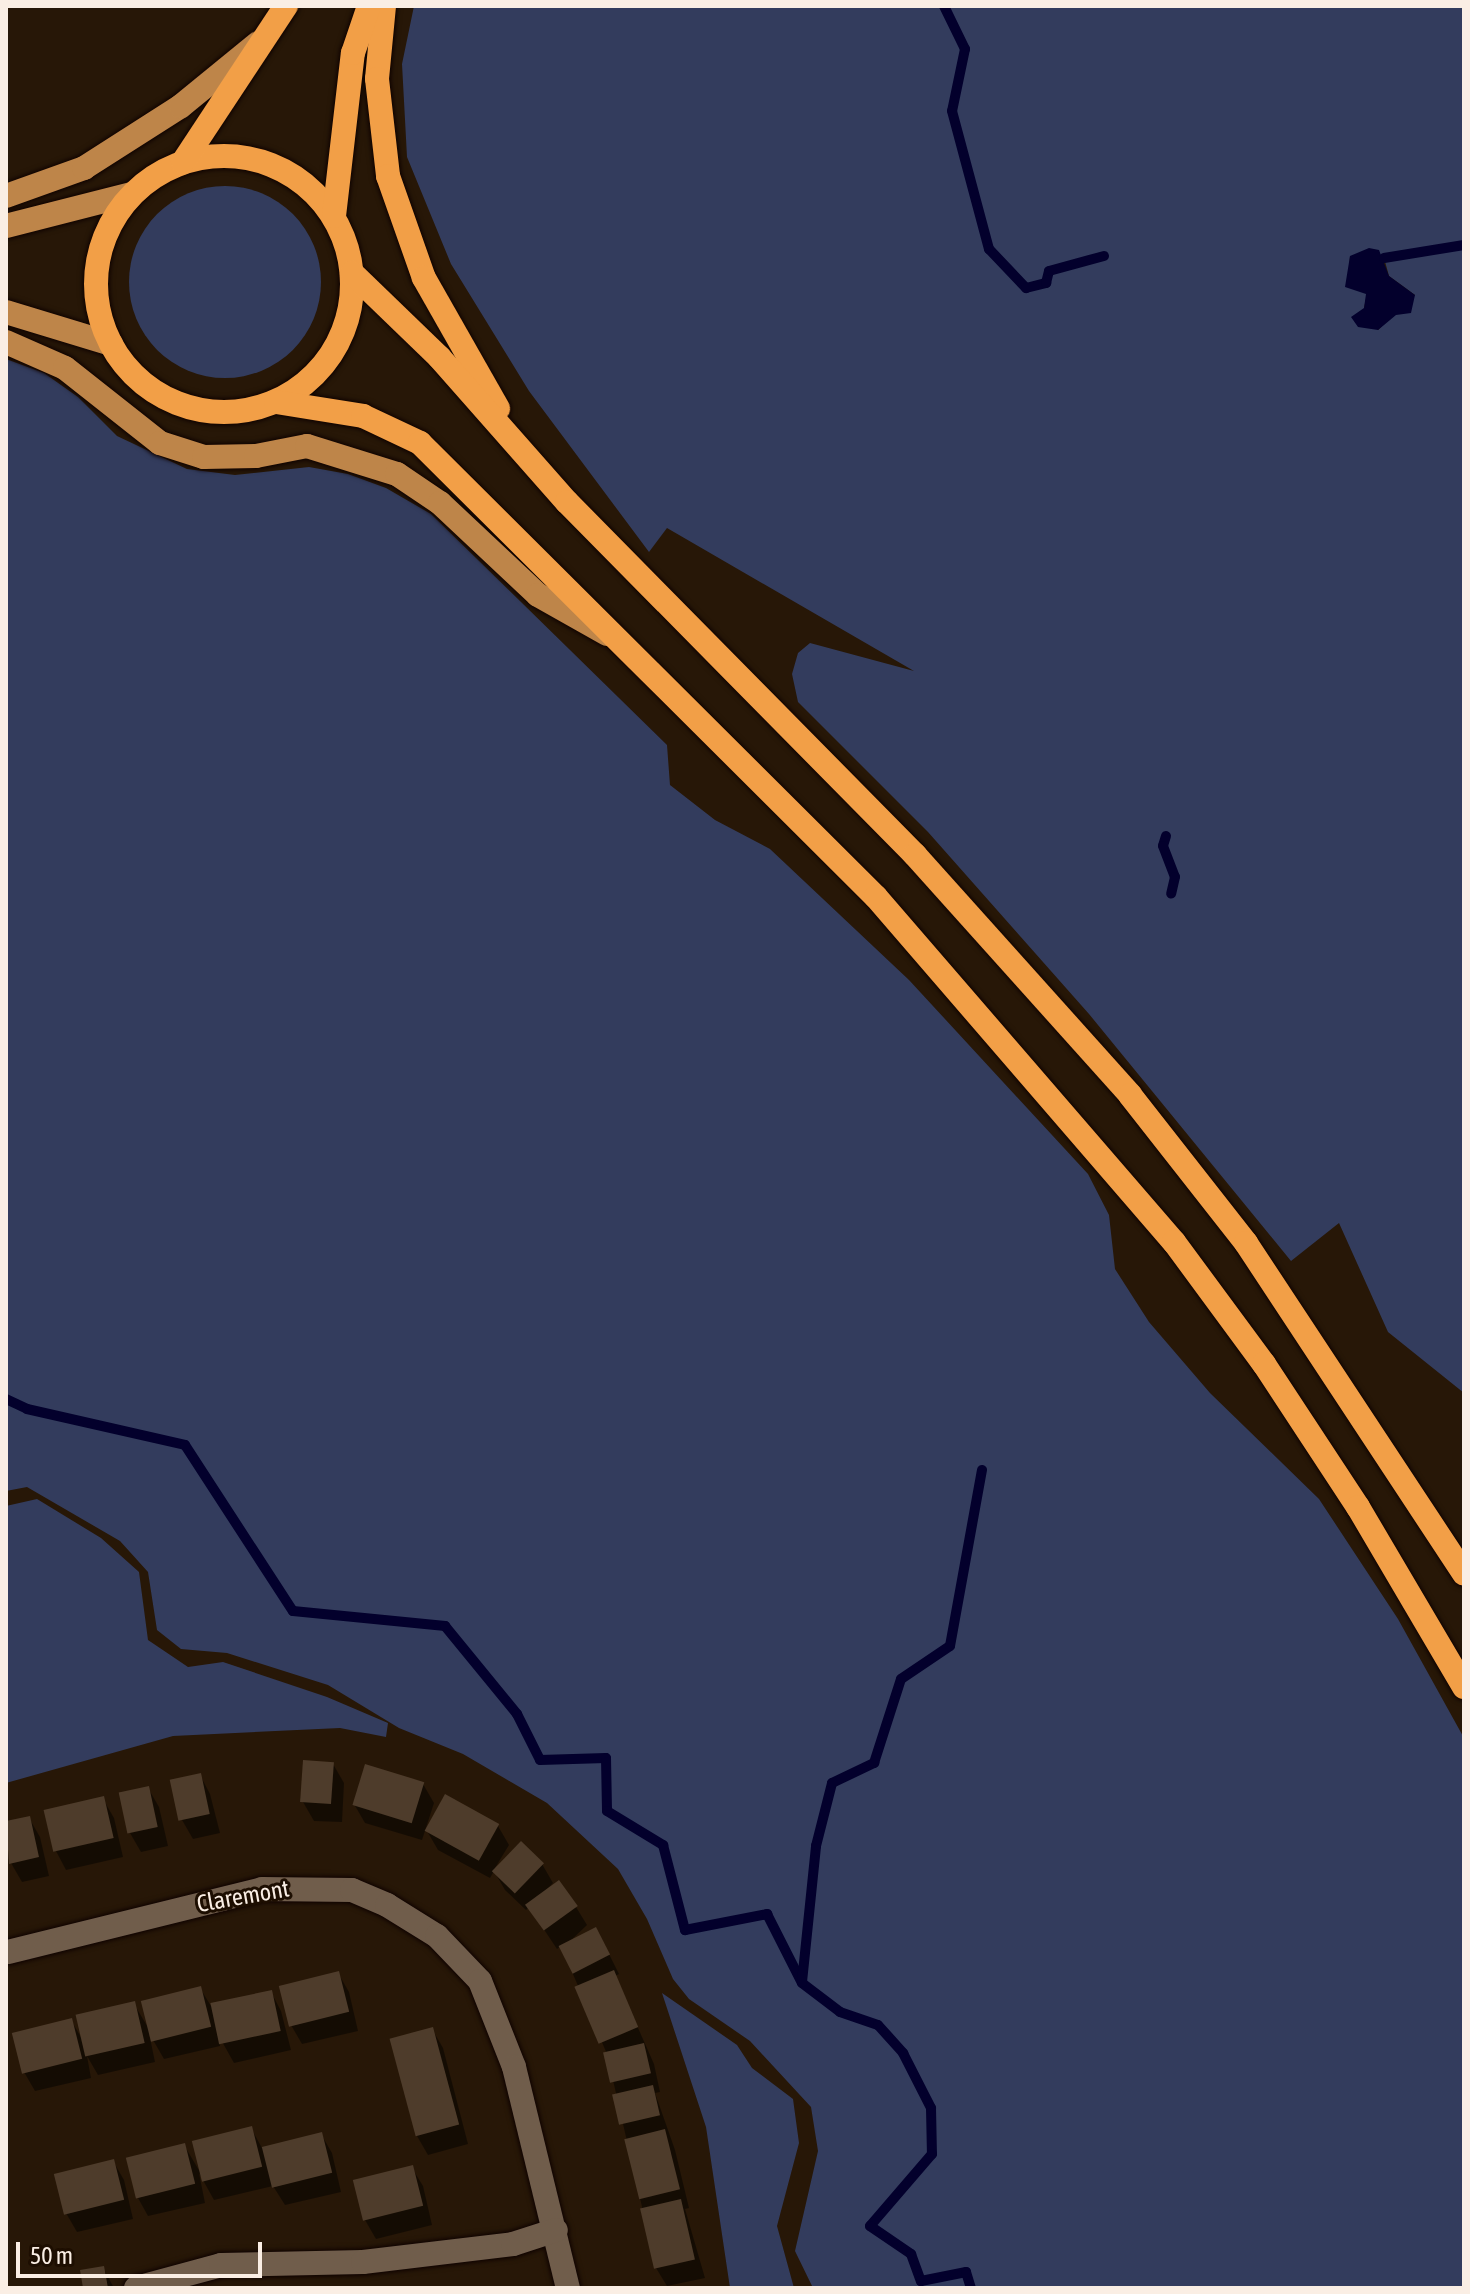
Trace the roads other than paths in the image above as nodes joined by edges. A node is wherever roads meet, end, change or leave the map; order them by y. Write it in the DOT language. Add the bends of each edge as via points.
graph roads {
  1 [pos="286,6"];
  2 [pos="369,6"];
  3 [pos="384,6"];
  4 [pos="265,38"];
  5 [pos="183,162"];
  6 [pos="132,194"];
  7 [pos="6,196"];
  8 [pos="334,216"];
  9 [pos="6,226"];
  10 [pos="352,273"];
  11 [pos="6,312"];
  12 [pos="6,342"];
  13 [pos="111,344"];
  14 [pos="276,402"];
  15 [pos="523,451"];
  16 [pos="616,639"];
  17 [pos="1464,1573"];
  18 [pos="1464,1687"];
  19 [pos="8,1952"];
  20 [pos="556,2230"];
  21 [pos="136,2288"];
  22 [pos="568,2288"];
  1 -- 4 [label="highway"];
  2 -- 8 [label="highway" via="353,53"];
  3 -- 15 [label="highway" via="377,79 388,176 424,278"];
  4 -- 5 [label="highway"];
  4 -- 7 [label="main road" via="181,106 111,151 70,174"];
  5 -- 6 [label="highway"];
  5 -- 8 [label="highway" via="225,155 268,163 305,184"];
  6 -- 9 [label="main road"];
  6 -- 13 [label="highway" via="108,227 97,266 97,306"];
  8 -- 10 [label="highway"];
  10 -- 14 [label="highway" via="350,313 335,350 309,380"];
  10 -- 15 [label="highway" via="439,357"];
  11 -- 13 [label="main road"];
  12 -- 16 [label="main road" via="65,368 160,443 204,457 256,456 307,446 397,474 440,503 538,595"];
  13 -- 14 [label="highway" via="134,375 165,397 201,410 239,411"];
  14 -- 16 [label="highway" via="363,416 420,443"];
  15 -- 17 [label="highway" via="915,855 1130,1095 1246,1243"];
  16 -- 18 [label="highway" via="876,897 1174,1242 1264,1364 1358,1507"];
  19 -- 20 [label="street, Claremont" via="262,1889 352,1890 387,1905 437,1936 480,1981 514,2067"];
  20 -- 21 [label="street" via="513,2244 363,2262 221,2265"];
  20 -- 22 [label="street, Claremont"];
}
